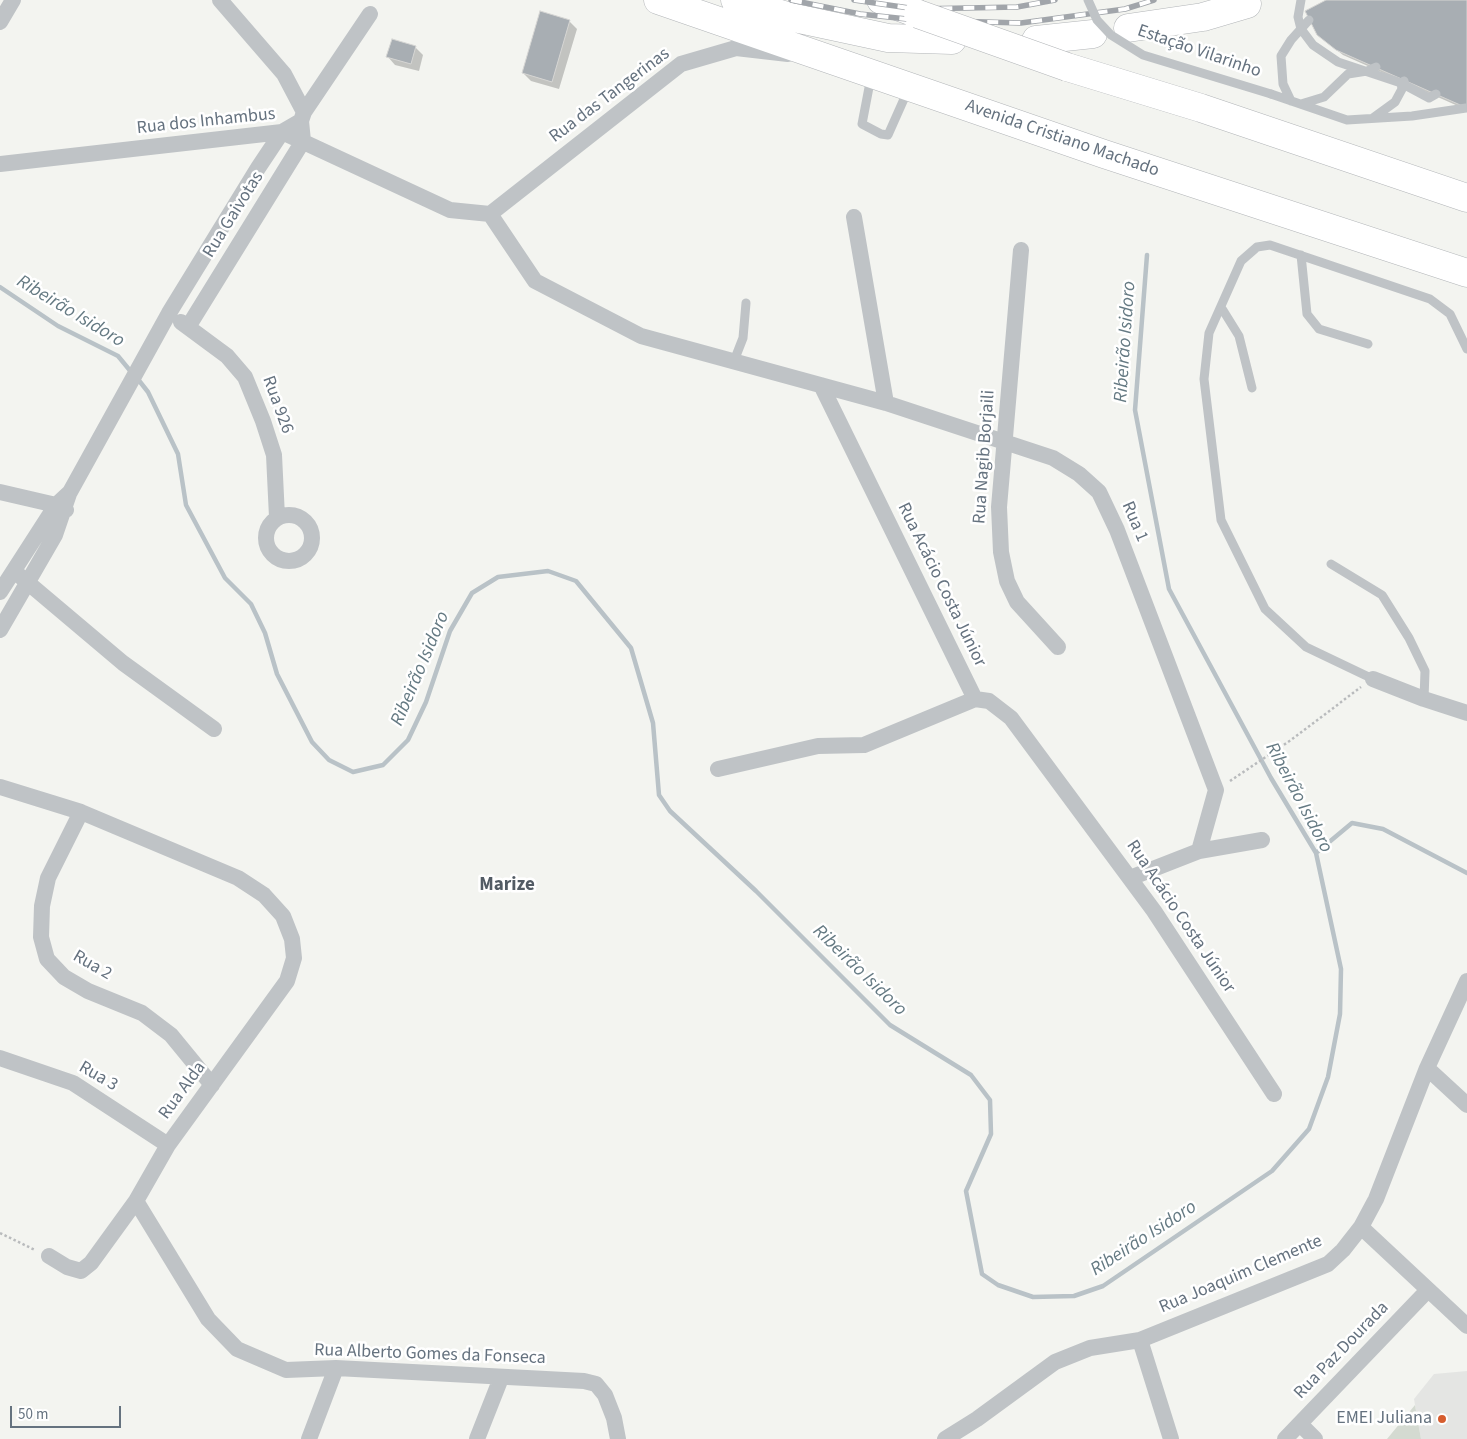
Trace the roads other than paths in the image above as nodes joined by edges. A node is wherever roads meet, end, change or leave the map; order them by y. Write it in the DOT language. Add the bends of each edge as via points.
graph roads {
  1 [pos="12,0"];
  2 [pos="220,0"];
  3 [pos="658,0"];
  4 [pos="735,0"];
  5 [pos="881,0"];
  6 [pos="1088,0"];
  7 [pos="1301,0"];
  8 [pos="1246,4"];
  9 [pos="370,14"];
  10 [pos="1310,20"];
  11 [pos="0,22"];
  12 [pos="1128,28"];
  13 [pos="1301,29"];
  14 [pos="1093,34"];
  15 [pos="952,40"];
  16 [pos="1036,40"];
  17 [pos="830,59"];
  18 [pos="1376,66"];
  19 [pos="1367,71"];
  20 [pos="872,74"];
  21 [pos="1403,81"];
  22 [pos="909,87"];
  23 [pos="1335,87"];
  24 [pos="1432,96"];
  25 [pos="1291,101"];
  26 [pos="1301,104"];
  27 [pos="1466,108"];
  28 [pos="1331,115"];
  29 [pos="302,117"];
  30 [pos="1372,118"];
  31 [pos="282,132"];
  32 [pos="303,141"];
  33 [pos="0,164"];
  34 [pos="1467,198"];
  35 [pos="490,214"];
  36 [pos="854,217"];
  37 [pos="1021,250"];
  38 [pos="1301,256"];
  39 [pos="1467,273"];
  40 [pos="746,303"];
  41 [pos="1221,307"];
  42 [pos="169,313"];
  43 [pos="188,327"];
  44 [pos="1368,344"];
  45 [pos="1467,349"];
  46 [pos="734,361"];
  47 [pos="821,385"];
  48 [pos="1252,388"];
  49 [pos="886,403"];
  50 [pos="1004,441"];
  51 [pos="0,492"];
  52 [pos="61,507"];
  53 [pos="277,517"];
  54 [pos="1331,564"];
  55 [pos="14,571"];
  56 [pos="28,584"];
  57 [pos="0,592"];
  58 [pos="0,630"];
  59 [pos="1058,647"];
  60 [pos="1373,679"];
  61 [pos="1424,699"];
  62 [pos="975,700"];
  63 [pos="1467,713"];
  64 [pos="214,730"];
  65 [pos="718,769"];
  66 [pos="0,787"];
  67 [pos="81,812"];
  68 [pos="1262,840"];
  69 [pos="1198,851"];
  70 [pos="1130,878"];
  71 [pos="1467,981"];
  72 [pos="0,1058"];
  73 [pos="1427,1068"];
  74 [pos="212,1085"];
  75 [pos="1274,1094"];
  76 [pos="1467,1105"];
  77 [pos="168,1145"];
  78 [pos="136,1201"];
  79 [pos="1361,1227"];
  80 [pos="49,1256"];
  81 [pos="1427,1291"];
  82 [pos="1467,1326"];
  83 [pos="1140,1340"];
  84 [pos="336,1368"];
  85 [pos="501,1378"];
  86 [pos="1300,1424"];
  87 [pos="309,1439"];
  88 [pos="477,1439"];
  89 [pos="618,1439"];
  90 [pos="945,1439"];
  91 [pos="1171,1439"];
  92 [pos="1285,1439"];
  93 [pos="1316,1439"];
  1 -- 11 [label="street"];
  2 -- 29 [label="street" via="284,74"];
  3 -- 17 [label="highway, Avenida Cristiano Machado"];
  4 -- 15 [label="highway" via="790,17 888,38"];
  5 -- 34 [label="highway, bridge" via="1067,67 1201,108"];
  6 -- 25 [label="lane, Estação Vilarinho, bridge" via="1097,20 1111,35 1143,55"];
  7 -- 13 [label="lane" via="1298,17"];
  8 -- 12 [label="highway" via="1202,17"];
  9 -- 29 [label="street, Rua Gaivotas"];
  10 -- 13 [label="lane, Estação Vilarinho"];
  13 -- 19 [label="lane" via="1313,45 1338,62"];
  13 -- 25 [label="lane, Estação Vilarinho" via="1281,56 1283,84"];
  14 -- 16 [label="highway"];
  17 -- 20 [label="highway, Avenida Cristiano Machado"];
  17 -- 35 [label="street, Rua das Tangerinas" via="736,48 681,64"];
  18 -- 19 [label="lane"];
  19 -- 21 [label="lane"];
  19 -- 23 [label="lane" via="1348,74"];
  20 -- 22 [label="highway, Avenida Cristiano Machado"];
  20 -- 22 [label="lane" via="862,124 882,134 888,136"];
  21 -- 24 [label="lane"];
  21 -- 30 [label="lane" via="1395,102"];
  22 -- 39 [label="highway, Avenida Cristiano Machado"];
  23 -- 26 [label="lane" via="1324,97"];
  23 -- 28 [label="lane" via="1327,111"];
  25 -- 26 [label="lane, Estação Vilarinho"];
  26 -- 28 [label="lane, Estação Vilarinho"];
  27 -- 30 [label="lane, Estação Vilarinho"];
  28 -- 30 [label="lane, Estação Vilarinho" via="1347,120"];
  29 -- 31 [label="street, Rua Gaivotas"];
  29 -- 32 [label="street"];
  31 -- 32 [label="street, Rua dos Inhambus"];
  31 -- 33 [label="street, Rua dos Inhambus"];
  31 -- 42 [label="street, Rua Gaivotas"];
  32 -- 35 [label="street, Rua dos Inhambus" via="450,210"];
  32 -- 43 [label="street, Rua Gaivotas"];
  35 -- 46 [label="street" via="535,281 641,336"];
  36 -- 49 [label="street"];
  37 -- 50 [label="street, Rua Nagib Borjaili"];
  38 -- 41 [label="lane" via="1270,245 1256,246 1241,261"];
  38 -- 44 [label="lane" via="1307,314 1319,329"];
  38 -- 45 [label="lane" via="1430,299 1450,314"];
  40 -- 46 [label="lane" via="743,338"];
  41 -- 48 [label="lane" via="1239,336"];
  41 -- 60 [label="lane" via="1209,333 1204,379 1221,520 1265,609 1306,647"];
  42 -- 43 [label="street, Rua 926"];
  42 -- 52 [label="street, Rua Gaivotas"];
  43 -- 53 [label="street, Rua 926" via="227,356 245,377 274,455"];
  46 -- 47 [label="street"];
  47 -- 49 [label="street, Rua 1"];
  47 -- 62 [label="street, Rua Acácio Costa Júnior"];
  49 -- 50 [label="street, Rua 1"];
  50 -- 59 [label="street, Rua Nagib Borjaili" via="998,507 1007,581 1017,602"];
  50 -- 69 [label="street, Rua 1" via="1053,458 1079,474 1099,492 1216,790"];
  51 -- 52 [label="street"];
  52 -- 55 [label="street"];
  52 -- 56 [label="street" via="55,535"];
  54 -- 61 [label="lane" via="1382,595 1425,671"];
  55 -- 56 [label="street"];
  55 -- 57 [label="street"];
  56 -- 58 [label="street"];
  56 -- 64 [label="street" via="123,663"];
  60 -- 61 [label="street"];
  61 -- 63 [label="street"];
  62 -- 65 [label="street" via="864,745 818,746"];
  62 -- 70 [label="street, Rua Acácio Costa Júnior" via="989,701 1011,718"];
  66 -- 67 [label="street"];
  67 -- 74 [label="street, Rua 2" via="48,878 42,914 42,937 47,959 64,977 88,991 142,1012 171,1035"];
  67 -- 74 [label="street, Rua Alda" via="238,878 264,895 283,916 292,939 294,958 287,981"];
  68 -- 69 [label="street"];
  69 -- 70 [label="street"];
  70 -- 75 [label="street, Rua Acácio Costa Júnior"];
  71 -- 73 [label="street, Rua Joaquim Clemente"];
  72 -- 77 [label="street, Rua 3" via="73,1083"];
  73 -- 76 [label="street"];
  73 -- 79 [label="street, Rua Joaquim Clemente" via="1376,1199"];
  74 -- 77 [label="street, Rua Alda"];
  77 -- 78 [label="street, Rua Alda"];
  78 -- 80 [label="street, Rua Alda" via="91,1263 81,1271"];
  78 -- 84 [label="street, Rua Alberto Gomes da Fonseca" via="208,1320 237,1349 286,1370"];
  79 -- 81 [label="street"];
  79 -- 83 [label="street, Rua Joaquim Clemente" via="1328,1264"];
  81 -- 82 [label="street"];
  81 -- 86 [label="street, Rua Paz Dourada"];
  83 -- 90 [label="street, Rua Joaquim Clemente" via="1090,1348 1055,1362"];
  83 -- 91 [label="street"];
  84 -- 85 [label="street, Rua Alberto Gomes da Fonseca"];
  84 -- 87 [label="street"];
  85 -- 88 [label="street"];
  85 -- 89 [label="street, Rua Alberto Gomes da Fonseca" via="596,1384 605,1395"];
  86 -- 92 [label="street, Rua Paz Dourada"];
  86 -- 93 [label="street"];
}
